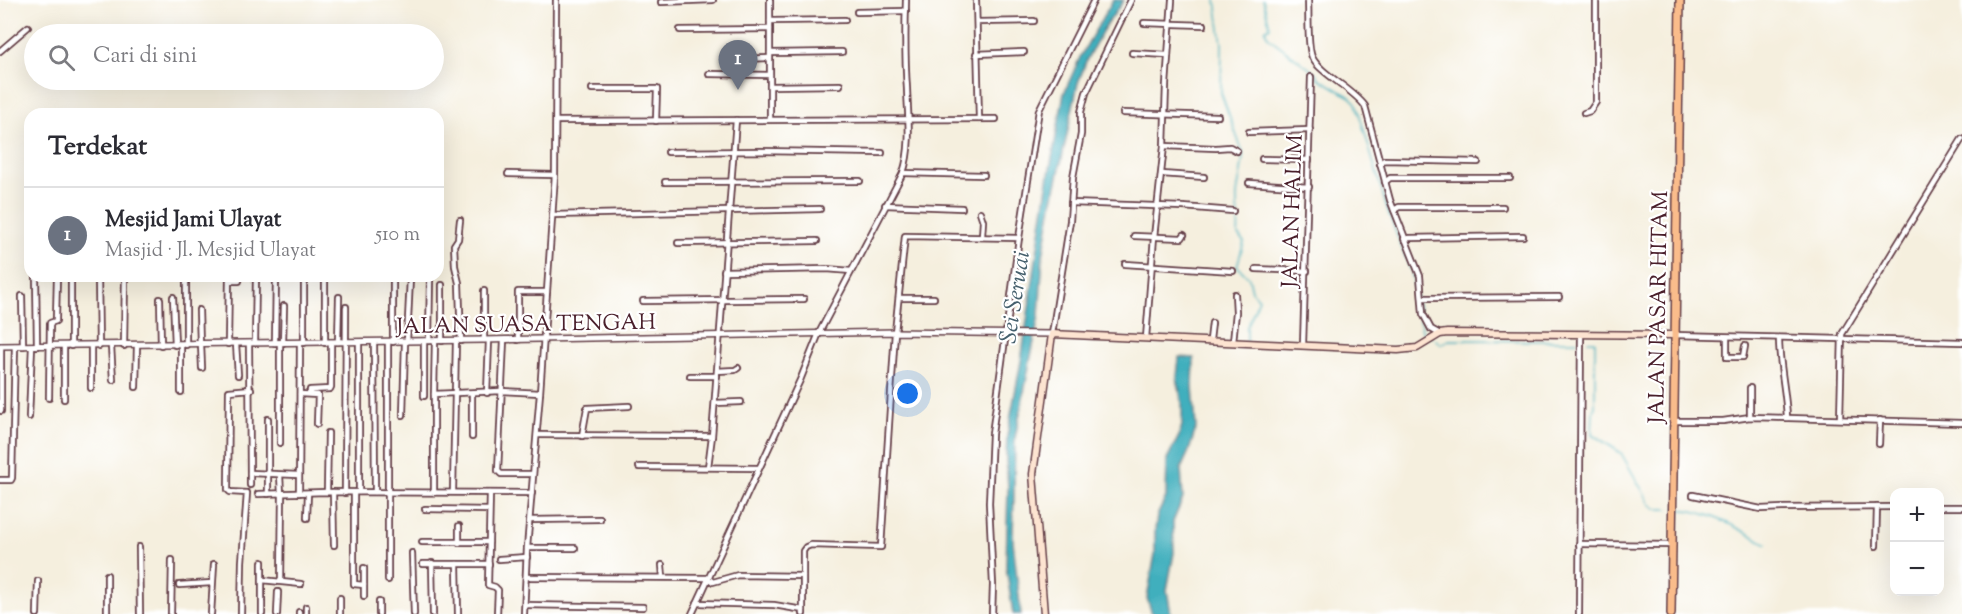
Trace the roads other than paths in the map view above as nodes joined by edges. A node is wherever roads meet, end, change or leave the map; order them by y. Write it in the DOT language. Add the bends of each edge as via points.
graph roads {
  1 [pos="556,0"];
  2 [pos="713,0"];
  3 [pos="770,0"];
  4 [pos="906,0"];
  5 [pos="976,0"];
  6 [pos="1095,0"];
  7 [pos="1131,0"];
  8 [pos="1172,0"];
  9 [pos="1308,0"];
  10 [pos="1596,0"];
  11 [pos="1680,0"];
  12 [pos="661,2"];
  13 [pos="906,11"];
  14 [pos="857,12"];
  15 [pos="845,20"];
  16 [pos="770,21"];
  17 [pos="1034,21"];
  18 [pos="976,22"];
  19 [pos="1144,23"];
  20 [pos="1171,25"];
  21 [pos="1204,25"];
  22 [pos="770,29"];
  23 [pos="24,30"];
  24 [pos="680,30"];
  25 [pos="0,51"];
  26 [pos="842,52"];
  27 [pos="1024,52"];
  28 [pos="1132,53"];
  29 [pos="976,54"];
  30 [pos="1168,55"];
  31 [pos="770,56"];
  32 [pos="738,59"];
  33 [pos="709,74"];
  34 [pos="770,75"];
  35 [pos="1311,77"];
  36 [pos="840,85"];
  37 [pos="770,86"];
  38 [pos="592,89"];
  39 [pos="1123,113"];
  40 [pos="1584,113"];
  41 [pos="1166,115"];
  42 [pos="1218,116"];
  43 [pos="770,119"];
  44 [pos="979,119"];
  45 [pos="996,119"];
  46 [pos="656,120"];
  47 [pos="736,120"];
  48 [pos="908,120"];
  49 [pos="556,121"];
  50 [pos="1310,130"];
  51 [pos="1250,132"];
  52 [pos="1962,139"];
  53 [pos="1164,146"];
  54 [pos="1237,151"];
  55 [pos="668,152"];
  56 [pos="733,152"];
  57 [pos="882,153"];
  58 [pos="1262,159"];
  59 [pos="1309,160"];
  60 [pos="1478,162"];
  61 [pos="1380,164"];
  62 [pos="903,173"];
  63 [pos="508,174"];
  64 [pos="1161,174"];
  65 [pos="555,175"];
  66 [pos="984,175"];
  67 [pos="1204,177"];
  68 [pos="1510,178"];
  69 [pos="730,181"];
  70 [pos="860,181"];
  71 [pos="665,182"];
  72 [pos="1385,182"];
  73 [pos="1249,183"];
  74 [pos="1309,188"];
  75 [pos="1071,203"];
  76 [pos="885,205"];
  77 [pos="1158,206"];
  78 [pos="962,207"];
  79 [pos="1503,207"];
  80 [pos="820,209"];
  81 [pos="1394,210"];
  82 [pos="729,211"];
  83 [pos="1233,211"];
  84 [pos="980,212"];
  85 [pos="552,216"];
  86 [pos="460,220"];
  87 [pos="1184,235"];
  88 [pos="982,236"];
  89 [pos="1134,236"];
  90 [pos="1523,236"];
  91 [pos="1154,237"];
  92 [pos="1019,238"];
  93 [pos="1404,239"];
  94 [pos="817,240"];
  95 [pos="726,241"];
  96 [pos="678,243"];
  97 [pos="1125,264"];
  98 [pos="1152,266"];
  99 [pos="1256,269"];
  100 [pos="724,271"];
  101 [pos="848,271"];
  102 [pos="1233,271"];
  103 [pos="1307,271"];
  104 [pos="36,282"];
  105 [pos="57,282"];
  106 [pos="71,282"];
  107 [pos="98,282"];
  108 [pos="125,282"];
  109 [pos="186,282"];
  110 [pos="229,282"];
  111 [pos="256,282"];
  112 [pos="276,282"];
  113 [pos="304,282"];
  114 [pos="325,282"];
  115 [pos="393,282"];
  116 [pos="410,282"];
  117 [pos="430,282"];
  118 [pos="442,285"];
  119 [pos="484,291"];
  120 [pos="545,292"];
  121 [pos="1235,294"];
  122 [pos="22,296"];
  123 [pos="173,297"];
  124 [pos="339,297"];
  125 [pos="1559,297"];
  126 [pos="899,298"];
  127 [pos="934,298"];
  128 [pos="1423,298"];
  129 [pos="160,299"];
  130 [pos="804,299"];
  131 [pos="722,300"];
  132 [pos="643,301"];
  133 [pos="284,306"];
  134 [pos="346,308"];
  135 [pos="199,310"];
  136 [pos="1212,324"];
  137 [pos="895,332"];
  138 [pos="819,333"];
  139 [pos="1006,333"];
  140 [pos="1052,334"];
  141 [pos="1581,334"];
  142 [pos="720,335"];
  143 [pos="1439,335"];
  144 [pos="1674,335"];
  145 [pos="1727,337"];
  146 [pos="1146,338"];
  147 [pos="1779,338"];
  148 [pos="1841,338"];
  149 [pos="543,339"];
  150 [pos="487,340"];
  151 [pos="504,340"];
  152 [pos="518,340"];
  153 [pos="1210,340"];
  154 [pos="406,341"];
  155 [pos="429,341"];
  156 [pos="442,341"];
  157 [pos="459,341"];
  158 [pos="338,342"];
  159 [pos="346,342"];
  160 [pos="359,342"];
  161 [pos="374,342"];
  162 [pos="391,342"];
  163 [pos="1233,342"];
  164 [pos="1962,342"];
  165 [pos="280,343"];
  166 [pos="302,343"];
  167 [pos="328,343"];
  168 [pos="201,344"];
  169 [pos="228,344"];
  170 [pos="236,344"];
  171 [pos="252,344"];
  172 [pos="136,345"];
  173 [pos="161,345"];
  174 [pos="181,345"];
  175 [pos="1303,345"];
  176 [pos="1,346"];
  177 [pos="15,346"];
  178 [pos="23,346"];
  179 [pos="34,346"];
  180 [pos="49,346"];
  181 [pos="68,346"];
  182 [pos="91,346"];
  183 [pos="99,346"];
  184 [pos="111,346"];
  185 [pos="124,346"];
  186 [pos="1745,346"];
  187 [pos="202,368"];
  188 [pos="738,368"];
  189 [pos="717,374"];
  190 [pos="238,375"];
  191 [pos="690,376"];
  192 [pos="113,380"];
  193 [pos="136,387"];
  194 [pos="91,388"];
  195 [pos="1750,388"];
  196 [pos="250,389"];
  197 [pos="501,391"];
  198 [pos="182,392"];
  199 [pos="472,393"];
  200 [pos="487,393"];
  201 [pos="540,393"];
  202 [pos="300,394"];
  203 [pos="310,394"];
  204 [pos="434,394"];
  205 [pos="455,394"];
  206 [pos="424,396"];
  207 [pos="50,398"];
  208 [pos="64,399"];
  209 [pos="741,402"];
  210 [pos="715,403"];
  211 [pos="629,406"];
  212 [pos="1,411"];
  213 [pos="403,415"];
  214 [pos="29,417"];
  215 [pos="1750,417"];
  216 [pos="1787,418"];
  217 [pos="268,419"];
  218 [pos="1840,419"];
  219 [pos="1880,420"];
  220 [pos="1673,421"];
  221 [pos="1962,423"];
  222 [pos="317,424"];
  223 [pos="328,432"];
  224 [pos="537,435"];
  225 [pos="582,436"];
  226 [pos="712,436"];
  227 [pos="472,438"];
  228 [pos="280,443"];
  229 [pos="1879,444"];
  230 [pos="639,467"];
  231 [pos="708,467"];
  232 [pos="759,468"];
  233 [pos="250,473"];
  234 [pos="268,474"];
  235 [pos="533,474"];
  236 [pos="280,475"];
  237 [pos="299,475"];
  238 [pos="0,480"];
  239 [pos="250,485"];
  240 [pos="453,491"];
  241 [pos="299,492"];
  242 [pos="330,492"];
  243 [pos="375,492"];
  244 [pos="388,492"];
  245 [pos="434,492"];
  246 [pos="490,492"];
  247 [pos="308,493"];
  248 [pos="345,493"];
  249 [pos="357,493"];
  250 [pos="532,493"];
  251 [pos="258,494"];
  252 [pos="268,494"];
  253 [pos="282,494"];
  254 [pos="1693,495"];
  255 [pos="1877,507"];
  256 [pos="1890,507"];
  257 [pos="1944,507"];
  258 [pos="1962,507"];
  259 [pos="425,509"];
  260 [pos="489,510"];
  261 [pos="307,518"];
  262 [pos="600,519"];
  263 [pos="530,520"];
  264 [pos="459,526"];
  265 [pos="422,542"];
  266 [pos="489,542"];
  267 [pos="459,543"];
  268 [pos="1579,544"];
  269 [pos="1673,544"];
  270 [pos="333,545"];
  271 [pos="1876,546"];
  272 [pos="139,547"];
  273 [pos="527,548"];
  274 [pos="575,548"];
  275 [pos="412,553"];
  276 [pos="527,557"];
  277 [pos="499,559"];
  278 [pos="172,560"];
  279 [pos="262,562"];
  280 [pos="432,563"];
  281 [pos="214,564"];
  282 [pos="423,564"];
  283 [pos="457,564"];
  284 [pos="489,564"];
  285 [pos="662,565"];
  286 [pos="364,568"];
  287 [pos="107,575"];
  288 [pos="803,576"];
  289 [pos="526,577"];
  290 [pos="663,577"];
  291 [pos="708,578"];
  292 [pos="262,580"];
  293 [pos="388,580"];
  294 [pos="38,581"];
  295 [pos="281,581"];
  296 [pos="212,583"];
  297 [pos="301,584"];
  298 [pos="179,585"];
  299 [pos="364,585"];
  300 [pos="278,592"];
  301 [pos="364,596"];
  302 [pos="340,598"];
  303 [pos="379,602"];
  304 [pos="697,603"];
  305 [pos="525,605"];
  306 [pos="306,607"];
  307 [pos="643,607"];
  308 [pos="803,612"];
  309 [pos="37,614"];
  310 [pos="107,614"];
  311 [pos="140,614"];
  312 [pos="171,614"];
  313 [pos="211,614"];
  314 [pos="242,614"];
  315 [pos="262,614"];
  316 [pos="278,614"];
  317 [pos="306,614"];
  318 [pos="340,614"];
  319 [pos="379,614"];
  320 [pos="414,614"];
  321 [pos="433,614"];
  322 [pos="458,614"];
  323 [pos="497,614"];
  324 [pos="524,614"];
  325 [pos="692,614"];
  326 [pos="992,614"];
  327 [pos="1044,614"];
  328 [pos="1579,614"];
  329 [pos="1671,614"];
  1 -- 49 [label="street"];
  2 -- 12 [label="street"];
  3 -- 16 [label="street"];
  4 -- 13 [label="street"];
  5 -- 18 [label="street"];
  6 -- 92 [label="street" via="1039,110"];
  7 -- 75 [label="street" via="1086,93"];
  8 -- 20 [label="street"];
  9 -- 61 [label="street" via="1312,56 1365,106"];
  10 -- 40 [label="street" via="1596,102"];
  11 -- 144 [label="main road, JALAN PASAR HITAM"];
  13 -- 14 [label="street"];
  13 -- 48 [label="street"];
  15 -- 16 [label="street"];
  16 -- 22 [label="street"];
  17 -- 18 [label="street"];
  18 -- 29 [label="street"];
  19 -- 20 [label="street"];
  20 -- 21 [label="street"];
  20 -- 30 [label="street"];
  22 -- 24 [label="street"];
  22 -- 31 [label="street"];
  23 -- 25 [label="street"];
  26 -- 31 [label="street"];
  27 -- 29 [label="street"];
  28 -- 30 [label="street"];
  29 -- 44 [label="street"];
  30 -- 41 [label="street"];
  31 -- 32 [label="street"];
  31 -- 34 [label="street"];
  33 -- 34 [label="street"];
  34 -- 37 [label="street"];
  35 -- 50 [label="street, JALAN HALIM"];
  36 -- 37 [label="street"];
  37 -- 43 [label="street"];
  38 -- 46 [label="street" via="657,89"];
  39 -- 41 [label="street"];
  41 -- 42 [label="street"];
  41 -- 53 [label="street"];
  43 -- 47 [label="street"];
  43 -- 48 [label="street"];
  44 -- 45 [label="street"];
  44 -- 48 [label="street"];
  46 -- 47 [label="street"];
  46 -- 49 [label="street"];
  47 -- 56 [label="street"];
  48 -- 62 [label="street" via="909,149"];
  49 -- 65 [label="street"];
  50 -- 51 [label="street"];
  50 -- 59 [label="street, JALAN HALIM"];
  52 -- 148 [label="street"];
  53 -- 54 [label="street" via="1230,147"];
  53 -- 64 [label="street"];
  55 -- 56 [label="street"];
  56 -- 57 [label="street"];
  56 -- 69 [label="street"];
  58 -- 59 [label="street"];
  59 -- 74 [label="street, JALAN HALIM"];
  60 -- 61 [label="street" via="1384,160"];
  61 -- 72 [label="street"];
  62 -- 66 [label="street"];
  62 -- 76 [label="street"];
  63 -- 65 [label="street"];
  64 -- 67 [label="street"];
  64 -- 77 [label="street"];
  65 -- 85 [label="street"];
  68 -- 72 [label="street" via="1389,178"];
  69 -- 70 [label="street"];
  69 -- 71 [label="street"];
  69 -- 82 [label="street"];
  72 -- 81 [label="street"];
  73 -- 74 [label="street"];
  74 -- 103 [label="street, JALAN HALIM"];
  75 -- 77 [label="street"];
  75 -- 140 [label="street"];
  76 -- 78 [label="street"];
  76 -- 101 [label="street"];
  77 -- 83 [label="street"];
  77 -- 91 [label="street"];
  79 -- 81 [label="street"];
  80 -- 82 [label="street"];
  81 -- 93 [label="street"];
  82 -- 85 [label="street"];
  82 -- 95 [label="street"];
  84 -- 88 [label="street"];
  85 -- 120 [label="street"];
  86 -- 157 [label="street" via="454,244"];
  87 -- 91 [label="street"];
  88 -- 92 [label="street"];
  88 -- 126 [label="street" via="905,236"];
  89 -- 91 [label="street"];
  90 -- 93 [label="street"];
  91 -- 98 [label="street"];
  92 -- 139 [label="street"];
  93 -- 128 [label="street" via="1418,270"];
  94 -- 95 [label="street"];
  95 -- 96 [label="street"];
  95 -- 100 [label="street"];
  97 -- 98 [label="street"];
  98 -- 102 [label="street"];
  98 -- 146 [label="street"];
  99 -- 103 [label="street"];
  100 -- 101 [label="street"];
  100 -- 131 [label="street"];
  101 -- 138 [label="street"];
  103 -- 175 [label="street, JALAN HALIM"];
  104 -- 179 [label="street"];
  105 -- 180 [label="street" via="56,320 50,322"];
  106 -- 181 [label="street"];
  107 -- 183 [label="street"];
  108 -- 185 [label="street"];
  109 -- 174 [label="street"];
  110 -- 169 [label="street"];
  111 -- 171 [label="street"];
  112 -- 165 [label="street"];
  113 -- 166 [label="street"];
  114 -- 167 [label="street"];
  115 -- 162 [label="street"];
  116 -- 154 [label="street"];
  117 -- 155 [label="street"];
  118 -- 156 [label="street"];
  119 -- 150 [label="street"];
  120 -- 149 [label="street"];
  120 -- 152 [label="street" via="517,294"];
  121 -- 163 [label="street"];
  122 -- 178 [label="street"];
  123 -- 174 [label="street"];
  124 -- 158 [label="street"];
  125 -- 128 [label="street"];
  126 -- 127 [label="street"];
  126 -- 137 [label="street"];
  128 -- 143 [label="street" via="1427,322"];
  129 -- 173 [label="street"];
  130 -- 131 [label="street"];
  131 -- 132 [label="street"];
  131 -- 142 [label="street"];
  133 -- 165 [label="street"];
  134 -- 159 [label="street"];
  135 -- 168 [label="street"];
  136 -- 153 [label="street"];
  137 -- 138 [label="street, JALAN SUASA TENGAH"];
  137 -- 139 [label="street, JALAN SUASA TENGAH"];
  137 -- 288 [label="street" via="881,547 808,546 803,551"];
  138 -- 142 [label="street, JALAN SUASA TENGAH"];
  138 -- 232 [label="street"];
  139 -- 140 [label="street, JALAN SUASA TENGAH"];
  139 -- 326 [label="street" via="991,459"];
  140 -- 146 [label="main road"];
  140 -- 327 [label="main road" via="1032,474"];
  141 -- 143 [label="main road"];
  141 -- 144 [label="main road"];
  141 -- 268 [label="street"];
  142 -- 149 [label="street, JALAN SUASA TENGAH"];
  142 -- 189 [label="street"];
  143 -- 175 [label="main road" via="1408,350"];
  144 -- 145 [label="street"];
  144 -- 220 [label="main road, JALAN PASAR HITAM"];
  145 -- 147 [label="street"];
  145 -- 186 [label="street" via="1727,357 1743,357"];
  146 -- 153 [label="main road"];
  147 -- 148 [label="street"];
  147 -- 216 [label="street"];
  148 -- 164 [label="street"];
  148 -- 218 [label="street"];
  149 -- 152 [label="street, JALAN SUASA TENGAH"];
  149 -- 201 [label="street"];
  150 -- 151 [label="street, JALAN SUASA TENGAH"];
  150 -- 157 [label="street, JALAN SUASA TENGAH"];
  150 -- 200 [label="street"];
  151 -- 152 [label="street, JALAN SUASA TENGAH"];
  151 -- 197 [label="street"];
  153 -- 163 [label="main road"];
  154 -- 155 [label="street, JALAN SUASA TENGAH"];
  154 -- 162 [label="street, JALAN SUASA TENGAH"];
  154 -- 213 [label="street"];
  155 -- 156 [label="street, JALAN SUASA TENGAH"];
  155 -- 204 [label="street"];
  155 -- 206 [label="street"];
  156 -- 157 [label="street, JALAN SUASA TENGAH"];
  157 -- 205 [label="street"];
  158 -- 159 [label="street, JALAN SUASA TENGAH"];
  158 -- 167 [label="street, JALAN SUASA TENGAH"];
  159 -- 160 [label="street, JALAN SUASA TENGAH"];
  159 -- 248 [label="street"];
  160 -- 161 [label="street, JALAN SUASA TENGAH"];
  160 -- 249 [label="street"];
  161 -- 162 [label="street, JALAN SUASA TENGAH"];
  161 -- 243 [label="street"];
  162 -- 244 [label="street"];
  163 -- 175 [label="main road"];
  165 -- 166 [label="street, JALAN SUASA TENGAH"];
  165 -- 171 [label="street, JALAN SUASA TENGAH"];
  165 -- 228 [label="street"];
  166 -- 167 [label="street, JALAN SUASA TENGAH"];
  166 -- 202 [label="street"];
  167 -- 203 [label="street" via="331,387 310,390"];
  168 -- 169 [label="street, JALAN SUASA TENGAH"];
  168 -- 174 [label="street, JALAN SUASA TENGAH"];
  168 -- 187 [label="street"];
  169 -- 170 [label="street, JALAN SUASA TENGAH"];
  170 -- 171 [label="street, JALAN SUASA TENGAH"];
  170 -- 190 [label="street"];
  171 -- 196 [label="street"];
  172 -- 173 [label="street, JALAN SUASA TENGAH"];
  172 -- 185 [label="street, JALAN SUASA TENGAH"];
  172 -- 193 [label="street"];
  173 -- 174 [label="street, JALAN SUASA TENGAH"];
  174 -- 198 [label="street"];
  176 -- 177 [label="street, JALAN SUASA TENGAH"];
  176 -- 212 [label="street"];
  177 -- 178 [label="street, JALAN SUASA TENGAH"];
  177 -- 238 [label="street" via="12,479"];
  178 -- 179 [label="street, JALAN SUASA TENGAH"];
  179 -- 180 [label="street, JALAN SUASA TENGAH"];
  179 -- 214 [label="street"];
  180 -- 181 [label="street, JALAN SUASA TENGAH"];
  180 -- 207 [label="street"];
  181 -- 182 [label="street, JALAN SUASA TENGAH"];
  181 -- 208 [label="street"];
  182 -- 183 [label="street, JALAN SUASA TENGAH"];
  182 -- 194 [label="street"];
  183 -- 184 [label="street, JALAN SUASA TENGAH"];
  184 -- 185 [label="street, JALAN SUASA TENGAH"];
  184 -- 192 [label="street"];
  188 -- 189 [label="street"];
  189 -- 191 [label="street"];
  189 -- 210 [label="street"];
  195 -- 215 [label="street"];
  196 -- 233 [label="street"];
  196 -- 314 [label="street" via="229,391 228,490 247,493"];
  197 -- 200 [label="street"];
  197 -- 201 [label="street"];
  197 -- 235 [label="street" via="499,473"];
  199 -- 200 [label="street"];
  199 -- 205 [label="street"];
  199 -- 227 [label="street"];
  201 -- 224 [label="street"];
  202 -- 203 [label="street"];
  202 -- 237 [label="street"];
  203 -- 222 [label="street" via="318,395"];
  204 -- 205 [label="street"];
  204 -- 245 [label="street"];
  205 -- 240 [label="street"];
  209 -- 210 [label="street"];
  210 -- 226 [label="street"];
  211 -- 225 [label="street" via="587,408"];
  215 -- 216 [label="street"];
  215 -- 220 [label="street" via="1723,422"];
  216 -- 218 [label="street"];
  217 -- 234 [label="street"];
  218 -- 219 [label="street"];
  219 -- 221 [label="street"];
  219 -- 229 [label="street"];
  220 -- 269 [label="main road, JALAN PASAR HITAM"];
  223 -- 242 [label="street"];
  224 -- 225 [label="street"];
  224 -- 235 [label="street"];
  225 -- 226 [label="street"];
  226 -- 231 [label="street"];
  230 -- 231 [label="street"];
  231 -- 232 [label="street"];
  232 -- 291 [label="street"];
  233 -- 234 [label="street"];
  233 -- 239 [label="street"];
  234 -- 236 [label="street"];
  234 -- 252 [label="street"];
  235 -- 250 [label="street"];
  236 -- 237 [label="street"];
  236 -- 253 [label="street"];
  237 -- 241 [label="street"];
  240 -- 245 [label="street"];
  240 -- 246 [label="street"];
  241 -- 247 [label="street"];
  241 -- 253 [label="street"];
  242 -- 247 [label="street"];
  242 -- 248 [label="street"];
  242 -- 270 [label="street"];
  243 -- 244 [label="street"];
  243 -- 249 [label="street"];
  244 -- 245 [label="street"];
  244 -- 293 [label="street"];
  246 -- 250 [label="street"];
  246 -- 260 [label="street"];
  247 -- 261 [label="street"];
  248 -- 249 [label="street"];
  249 -- 299 [label="street" via="354,584"];
  250 -- 263 [label="street"];
  251 -- 252 [label="street"];
  252 -- 253 [label="street"];
  253 -- 295 [label="street"];
  254 -- 255 [label="street" via="1767,510"];
  255 -- 256 [label="street"];
  255 -- 271 [label="street"];
  257 -- 258 [label="street"];
  259 -- 260 [label="street"];
  260 -- 266 [label="street"];
  262 -- 263 [label="street"];
  263 -- 273 [label="street"];
  264 -- 267 [label="street"];
  265 -- 267 [label="street"];
  266 -- 267 [label="street"];
  266 -- 284 [label="street"];
  268 -- 269 [label="street"];
  268 -- 328 [label="street"];
  269 -- 329 [label="main road, JALAN PASAR HITAM"];
  272 -- 311 [label="street"];
  273 -- 274 [label="street"];
  273 -- 276 [label="street"];
  275 -- 320 [label="street"];
  276 -- 277 [label="street"];
  276 -- 289 [label="street"];
  278 -- 312 [label="street"];
  279 -- 292 [label="street"];
  280 -- 282 [label="street"];
  280 -- 283 [label="street"];
  280 -- 321 [label="street"];
  281 -- 296 [label="street"];
  283 -- 284 [label="street"];
  283 -- 322 [label="street"];
  284 -- 323 [label="street" via="488,585 498,590"];
  285 -- 290 [label="street"];
  286 -- 299 [label="street"];
  287 -- 310 [label="street"];
  288 -- 291 [label="street" via="738,575 713,582"];
  288 -- 308 [label="street"];
  289 -- 290 [label="street"];
  289 -- 305 [label="street"];
  290 -- 291 [label="street"];
  291 -- 304 [label="street"];
  292 -- 295 [label="street"];
  292 -- 315 [label="street"];
  294 -- 309 [label="street"];
  295 -- 297 [label="street"];
  296 -- 298 [label="street"];
  296 -- 313 [label="street"];
  299 -- 301 [label="street"];
  300 -- 316 [label="street"];
  302 -- 318 [label="street"];
  303 -- 319 [label="street"];
  304 -- 308 [label="street" via="774,605"];
  304 -- 325 [label="street"];
  305 -- 307 [label="street"];
  305 -- 324 [label="street"];
  306 -- 317 [label="street"];
}
